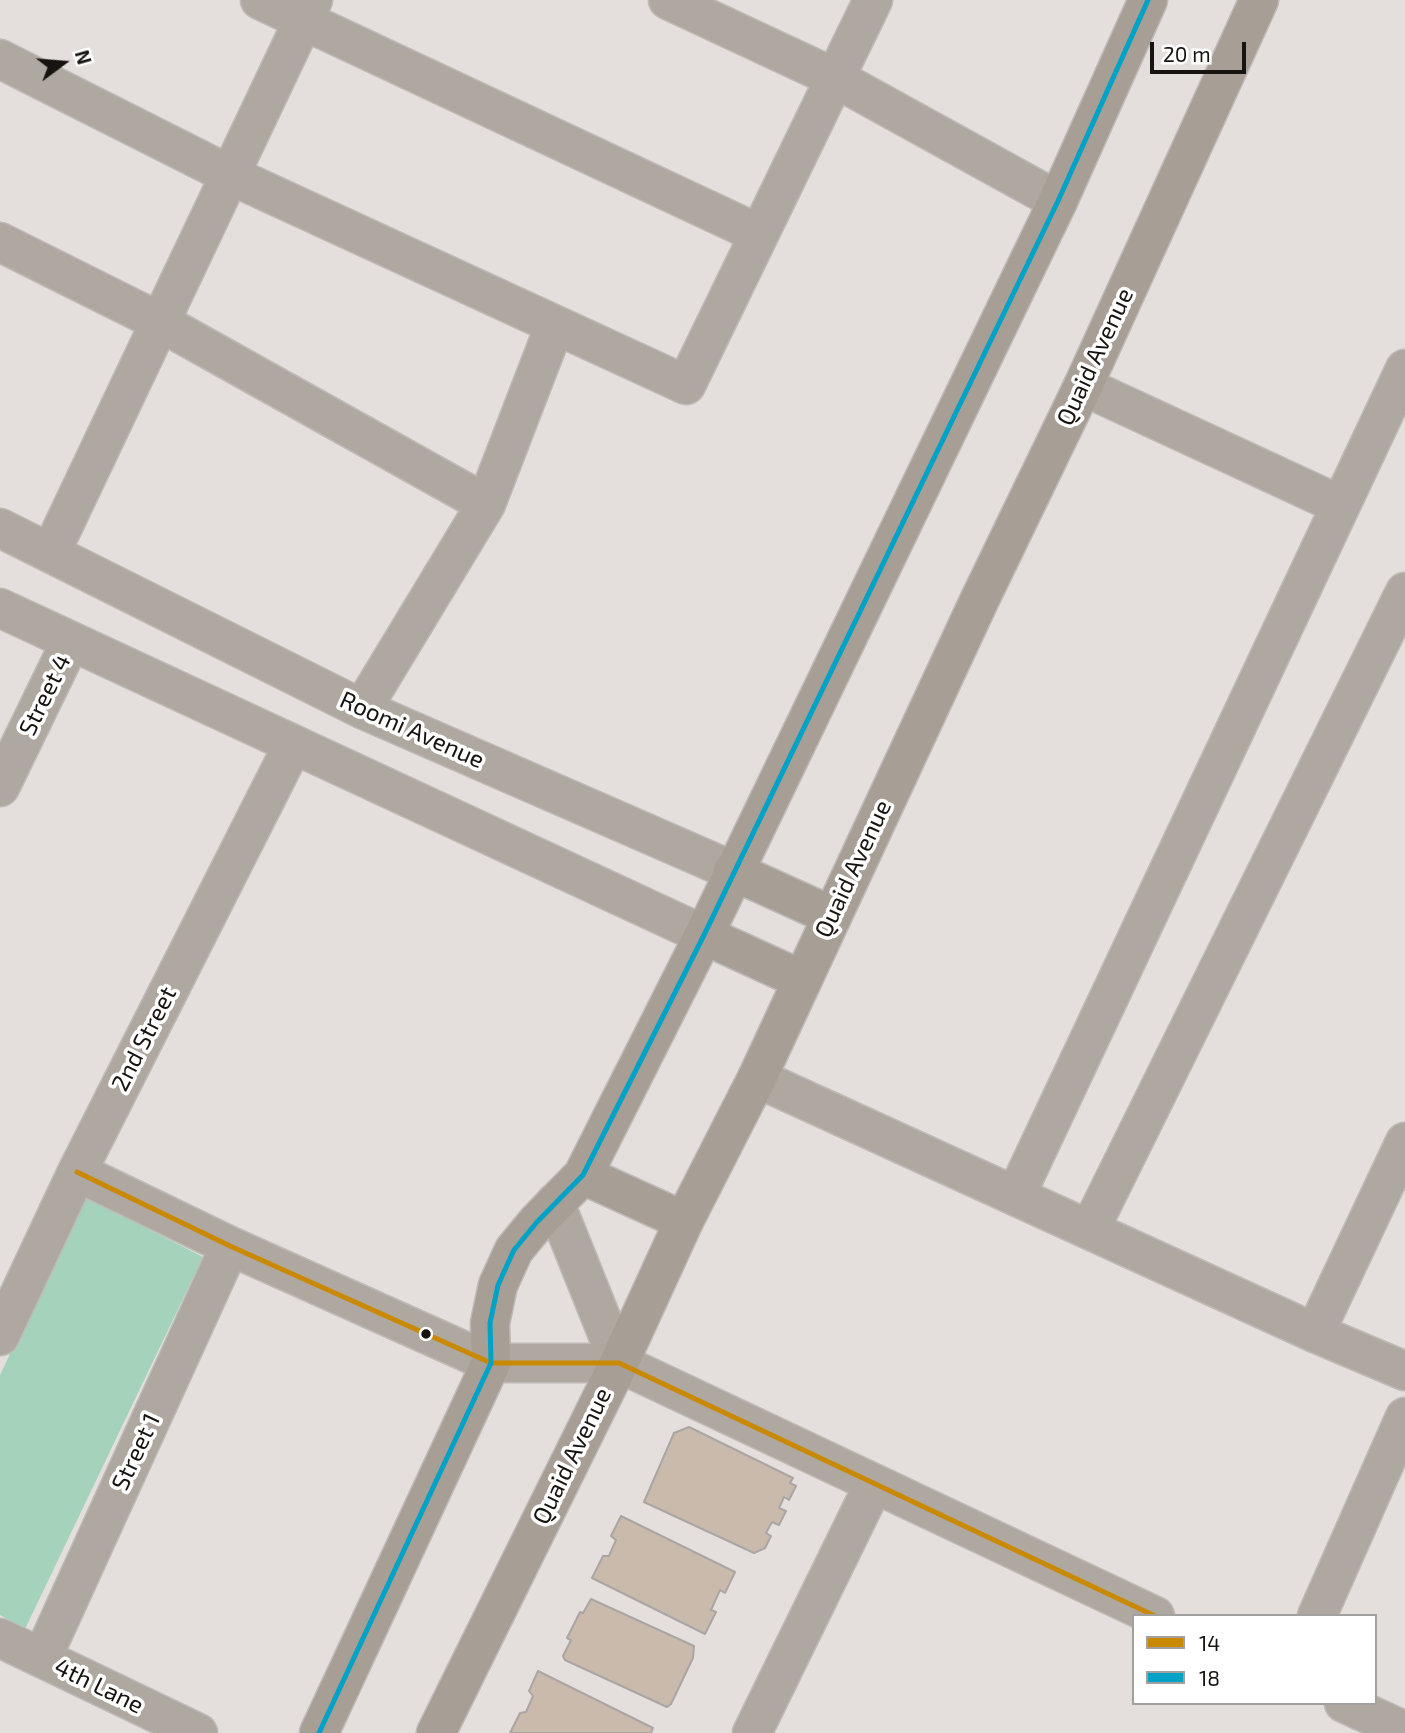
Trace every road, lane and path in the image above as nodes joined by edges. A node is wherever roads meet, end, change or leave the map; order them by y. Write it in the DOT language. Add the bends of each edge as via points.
graph roads {
  1 [pos="260,0"];
  2 [pos="668,0"];
  3 [pos="873,0"];
  4 [pos="1148,0"];
  5 [pos="1259,0"];
  6 [pos="308,11"];
  7 [pos="0,59"];
  8 [pos="835,78"];
  9 [pos="230,175"];
  10 [pos="1058,201"];
  11 [pos="759,234"];
  12 [pos="0,242"];
  13 [pos="160,322"];
  14 [pos="555,325"];
  15 [pos="1405,369"];
  16 [pos="1083,386"];
  17 [pos="485,504"];
  18 [pos="1340,505"];
  19 [pos="0,528"];
  20 [pos="51,552"];
  21 [pos="1405,592"];
  22 [pos="0,608"];
  23 [pos="71,641"];
  24 [pos="362,709"];
  25 [pos="293,745"];
  26 [pos="0,787"];
  27 [pos="733,871"];
  28 [pos="832,916"];
  29 [pos="704,935"];
  30 [pos="802,980"];
  31 [pos="757,1078"];
  32 [pos="1405,1142"];
  33 [pos="77,1172"];
  34 [pos="583,1175"];
  35 [pos="1016,1195"];
  36 [pos="555,1203"];
  37 [pos="684,1221"];
  38 [pos="1090,1228"];
  39 [pos="230,1246"];
  40 [pos="1314,1333"];
  41 [pos="0,1336"];
  42 [pos="491,1363"];
  43 [pos="619,1363"];
  44 [pos="1405,1371"];
  45 [pos="1405,1417"];
  46 [pos="874,1484"];
  47 [pos="1151,1614"];
  48 [pos="1318,1614"];
  49 [pos="0,1638"];
  50 [pos="42,1658"];
  51 [pos="1348,1705"];
  52 [pos="1405,1731"];
  53 [pos="198,1733"];
  54 [pos="319,1733"];
  55 [pos="436,1733"];
  56 [pos="752,1733"];
  1 -- 6 [label="street"];
  2 -- 8 [label="street"];
  3 -- 8 [label="street"];
  4 -- 10 [label="main road"];
  5 -- 16 [label="main road, Quaid Avenue"];
  6 -- 9 [label="street"];
  6 -- 11 [label="street"];
  7 -- 9 [label="street"];
  8 -- 10 [label="street"];
  8 -- 11 [label="street"];
  9 -- 13 [label="street"];
  9 -- 14 [label="street"];
  10 -- 27 [label="main road"];
  11 -- 14 [label="street" via="686,385"];
  12 -- 13 [label="street"];
  13 -- 17 [label="street"];
  13 -- 20 [label="street"];
  14 -- 17 [label="street"];
  15 -- 18 [label="street"];
  16 -- 18 [label="street"];
  16 -- 28 [label="main road, Quaid Avenue"];
  17 -- 24 [label="street"];
  18 -- 35 [label="street"];
  19 -- 20 [label="street, Roomi Avenue"];
  20 -- 24 [label="street, Roomi Avenue"];
  21 -- 38 [label="street"];
  22 -- 23 [label="street"];
  23 -- 25 [label="street"];
  23 -- 26 [label="street, Street 4"];
  24 -- 27 [label="street, Roomi Avenue"];
  25 -- 29 [label="street"];
  25 -- 33 [label="street, 2nd Street"];
  27 -- 28 [label="main road, Roomi Avenue"];
  27 -- 29 [label="main road"];
  28 -- 30 [label="main road, Quaid Avenue"];
  29 -- 30 [label="main road"];
  29 -- 34 [label="main road"];
  30 -- 31 [label="main road, Quaid Avenue"];
  31 -- 35 [label="street"];
  31 -- 37 [label="main road, Quaid Avenue"];
  32 -- 40 [label="street"];
  33 -- 39 [label="street"];
  33 -- 41 [label="street, 2nd Street"];
  34 -- 36 [label="main road"];
  34 -- 37 [label="main road"];
  35 -- 38 [label="street"];
  36 -- 42 [label="main road" via="514,1250 498,1285 490,1323"];
  36 -- 43 [label="street"];
  37 -- 43 [label="main road, Quaid Avenue"];
  38 -- 40 [label="street"];
  39 -- 42 [label="street"];
  39 -- 50 [label="street, Street 1"];
  40 -- 44 [label="street"];
  42 -- 43 [label="street"];
  42 -- 54 [label="main road"];
  43 -- 46 [label="street"];
  43 -- 55 [label="main road, Quaid Avenue"];
  45 -- 48 [label="street"];
  46 -- 47 [label="street"];
  46 -- 56 [label="street"];
  49 -- 50 [label="street, 4th Lane"];
  50 -- 53 [label="street, 4th Lane"];
  51 -- 52 [label="street"];
}
